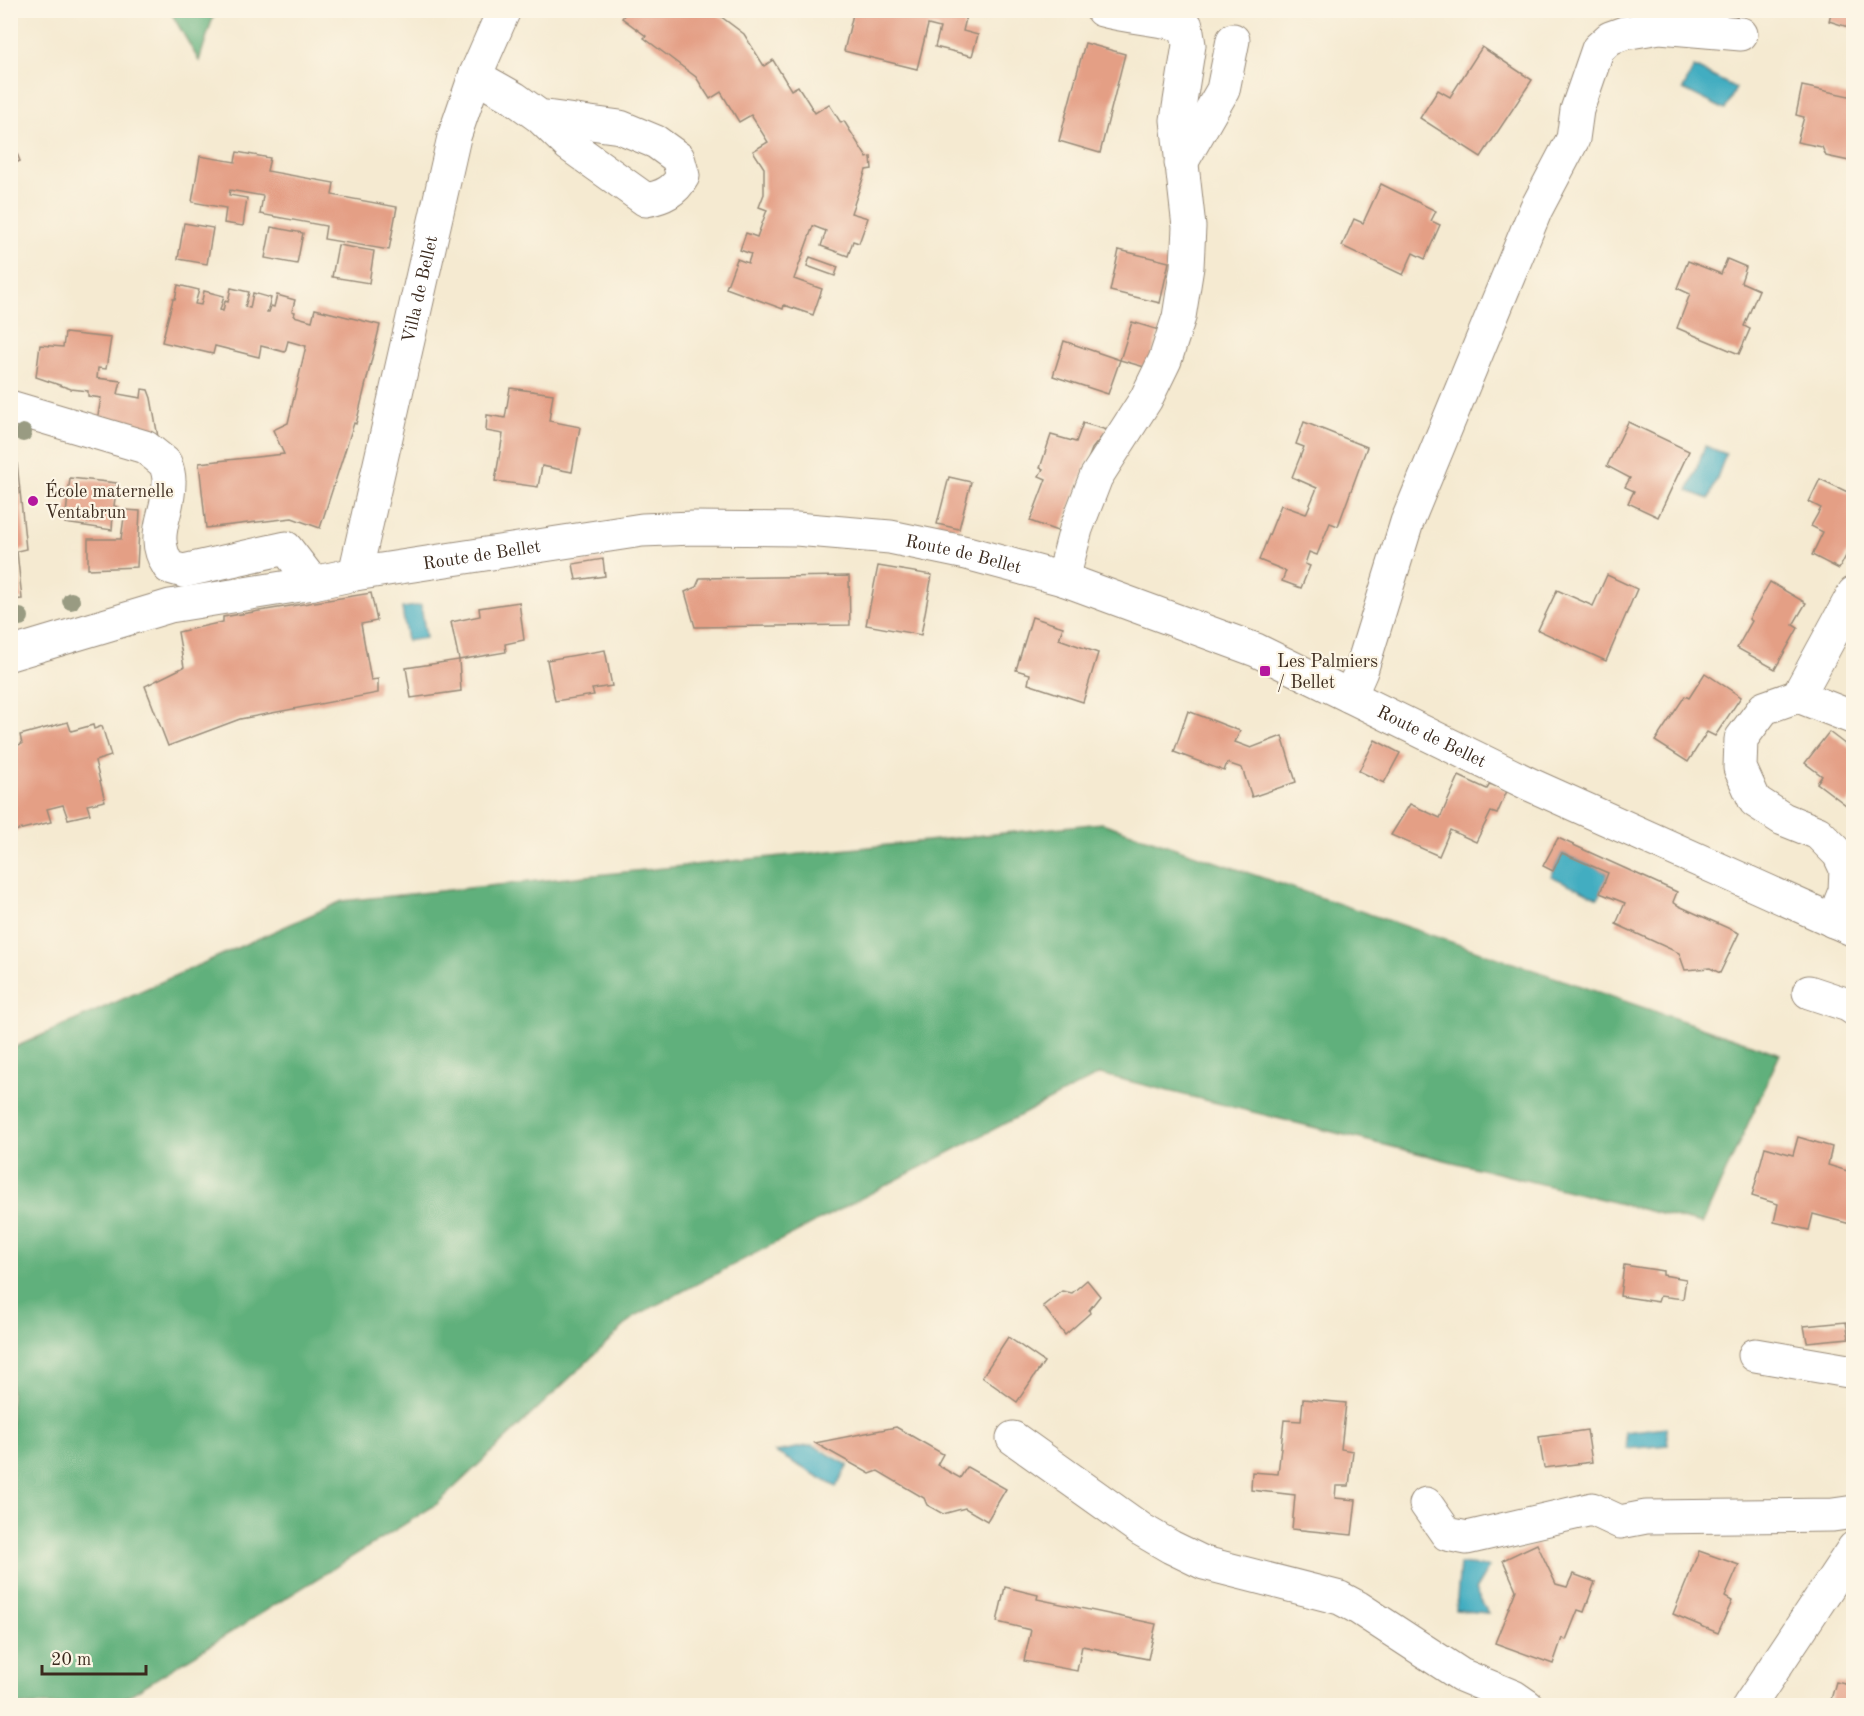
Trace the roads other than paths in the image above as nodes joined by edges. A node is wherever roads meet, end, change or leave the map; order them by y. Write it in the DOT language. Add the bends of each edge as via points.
graph roads {
  1 [pos="504,10"];
  2 [pos="1102,10"];
  3 [pos="1741,34"];
  4 [pos="1233,40"];
  5 [pos="475,76"];
  6 [pos="539,116"];
  7 [pos="1181,163"];
  8 [pos="10,407"];
  9 [pos="355,574"];
  10 [pos="1063,579"];
  11 [pos="313,584"];
  12 [pos="1854,593"];
  13 [pos="10,654"];
  14 [pos="1350,696"];
  15 [pos="1798,696"];
  16 [pos="1854,718"];
  17 [pos="1843,926"];
  18 [pos="1809,992"];
  19 [pos="1854,1009"];
  20 [pos="1755,1355"];
  21 [pos="1854,1372"];
  22 [pos="1013,1438"];
  23 [pos="1426,1504"];
  24 [pos="1854,1512"];
  25 [pos="1854,1548"];
  26 [pos="1527,1706"];
  27 [pos="1749,1706"];
  1 -- 5 [label="street, Villa de Bellet"];
  2 -- 7 [label="street" via="1186,26 1189,45 1177,120"];
  3 -- 14 [label="street" via="1660,27 1624,33 1610,38 1598,49 1577,110 1573,140 1536,209 1407,522"];
  4 -- 7 [label="street" via="1223,90"];
  5 -- 6 [label="street"];
  5 -- 9 [label="street, Villa de Bellet" via="454,137"];
  7 -- 10 [label="street" via="1189,227 1179,316 1165,360 1146,399 1096,477 1076,529"];
  8 -- 11 [label="street" via="145,447 165,463 169,481 159,541 169,567 183,571 286,548"];
  9 -- 10 [label="street, Route de Bellet" via="642,530 716,528 796,529 890,537"];
  9 -- 11 [label="street, Route de Bellet"];
  10 -- 14 [label="street, Route de Bellet" via="1256,650"];
  11 -- 13 [label="street, Route de Bellet" via="170,606"];
  12 -- 15 [label="street"];
  14 -- 17 [label="street, Route de Bellet" via="1529,784"];
  15 -- 16 [label="street"];
  15 -- 17 [label="street" via="1764,708 1741,739 1740,768 1755,801 1783,819 1818,833 1839,854 1846,869"];
  18 -- 19 [label="street"];
  20 -- 21 [label="street"];
  22 -- 26 [label="street" via="1171,1547 1204,1563 1340,1598 1461,1675"];
  23 -- 24 [label="street" via="1447,1534 1467,1538 1592,1509 1620,1522 1646,1517"];
  25 -- 27 [label="street"];
}
